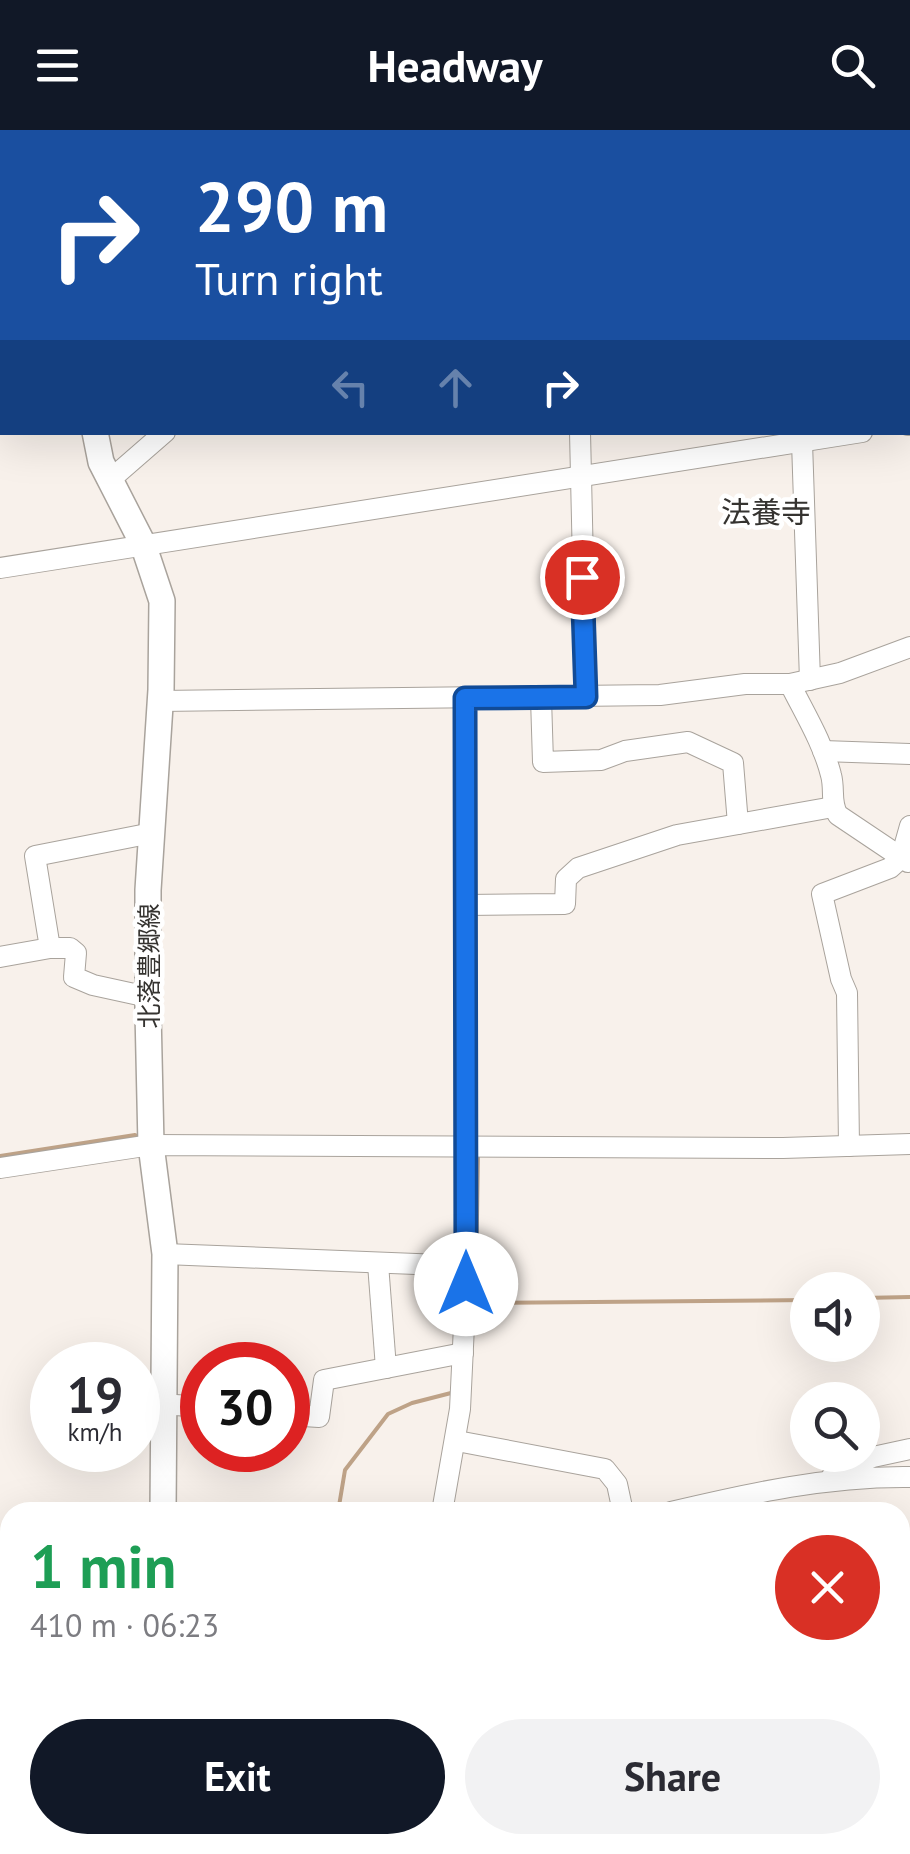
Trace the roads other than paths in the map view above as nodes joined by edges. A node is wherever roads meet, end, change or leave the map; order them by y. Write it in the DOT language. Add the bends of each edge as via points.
graph roads {
  1 [pos="96,435"];
  2 [pos="162,435"];
  3 [pos="580,435"];
  4 [pos="844,435"];
  5 [pos="802,442"];
  6 [pos="578,477"];
  7 [pos="111,479"];
  8 [pos="143,544"];
  9 [pos="0,568"];
  10 [pos="910,647"];
  11 [pos="800,682"];
  12 [pos="586,697"];
  13 [pos="465,698"];
  14 [pos="541,698"];
  15 [pos="160,701"];
  16 [pos="823,751"];
  17 [pos="910,754"];
  18 [pos="833,807"];
  19 [pos="738,824"];
  20 [pos="910,826"];
  21 [pos="152,832"];
  22 [pos="905,860"];
  23 [pos="465,905"];
  24 [pos="50,948"];
  25 [pos="0,957"];
  26 [pos="148,996"];
  27 [pos="910,1144"];
  28 [pos="151,1145"];
  29 [pos="466,1146"];
  30 [pos="849,1146"];
  31 [pos="0,1168"];
  32 [pos="165,1254"];
  33 [pos="378,1264"];
  34 [pos="466,1266"];
  35 [pos="463,1353"];
  36 [pos="386,1368"];
  37 [pos="162,1404"];
  38 [pos="180,1406"];
  39 [pos="310,1416"];
  40 [pos="457,1441"];
  41 [pos="910,1448"];
  42 [pos="910,1478"];
  43 [pos="823,1480"];
  44 [pos="164,1502"];
  45 [pos="444,1502"];
  46 [pos="621,1502"];
  47 [pos="712,1502"];
  1 -- 7 [label="main road, 北落豊郷線"];
  2 -- 7 [label="street"];
  3 -- 6 [label="street"];
  4 -- 5 [label="street"];
  5 -- 6 [label="street"];
  5 -- 11 [label="street"];
  6 -- 8 [label="street"];
  6 -- 12 [label="street"];
  7 -- 8 [label="main road, 北落豊郷線"];
  8 -- 9 [label="street"];
  8 -- 15 [label="main road, 北落豊郷線" via="162,602"];
  10 -- 11 [label="street"];
  11 -- 12 [label="street"];
  11 -- 16 [label="street"];
  12 -- 14 [label="street"];
  13 -- 14 [label="street"];
  13 -- 15 [label="street"];
  13 -- 23 [label="street"];
  14 -- 19 [label="street" via="542,762 601,760 688,742 734,763"];
  15 -- 21 [label="main road, 北落豊郷線"];
  16 -- 17 [label="street"];
  16 -- 18 [label="street"];
  18 -- 19 [label="street"];
  18 -- 22 [label="street" via="846,823"];
  19 -- 23 [label="street" via="578,868 566,879 565,904"];
  20 -- 22 [label="street"];
  21 -- 24 [label="street" via="35,856"];
  21 -- 26 [label="main road, 北落豊郷線"];
  22 -- 30 [label="street" via="822,894 848,993"];
  23 -- 29 [label="street"];
  24 -- 25 [label="street"];
  24 -- 26 [label="street" via="76,953 74,976"];
  26 -- 28 [label="main road, 北落豊郷線"];
  27 -- 30 [label="street"];
  28 -- 29 [label="street"];
  28 -- 31 [label="street"];
  28 -- 32 [label="main road, 北落豊郷線"];
  29 -- 30 [label="street"];
  29 -- 34 [label="street"];
  32 -- 33 [label="street"];
  32 -- 37 [label="main road, 北落豊郷線"];
  33 -- 34 [label="street"];
  33 -- 36 [label="street"];
  34 -- 35 [label="street"];
  35 -- 36 [label="street"];
  35 -- 40 [label="street"];
  36 -- 39 [label="street" via="324,1380 319,1417"];
  37 -- 38 [label="street"];
  37 -- 44 [label="main road, 北落豊郷線"];
  40 -- 45 [label="street"];
  40 -- 46 [label="street" via="606,1469"];
  41 -- 43 [label="street"];
  42 -- 43 [label="street"];
  43 -- 47 [label="street"];
}
